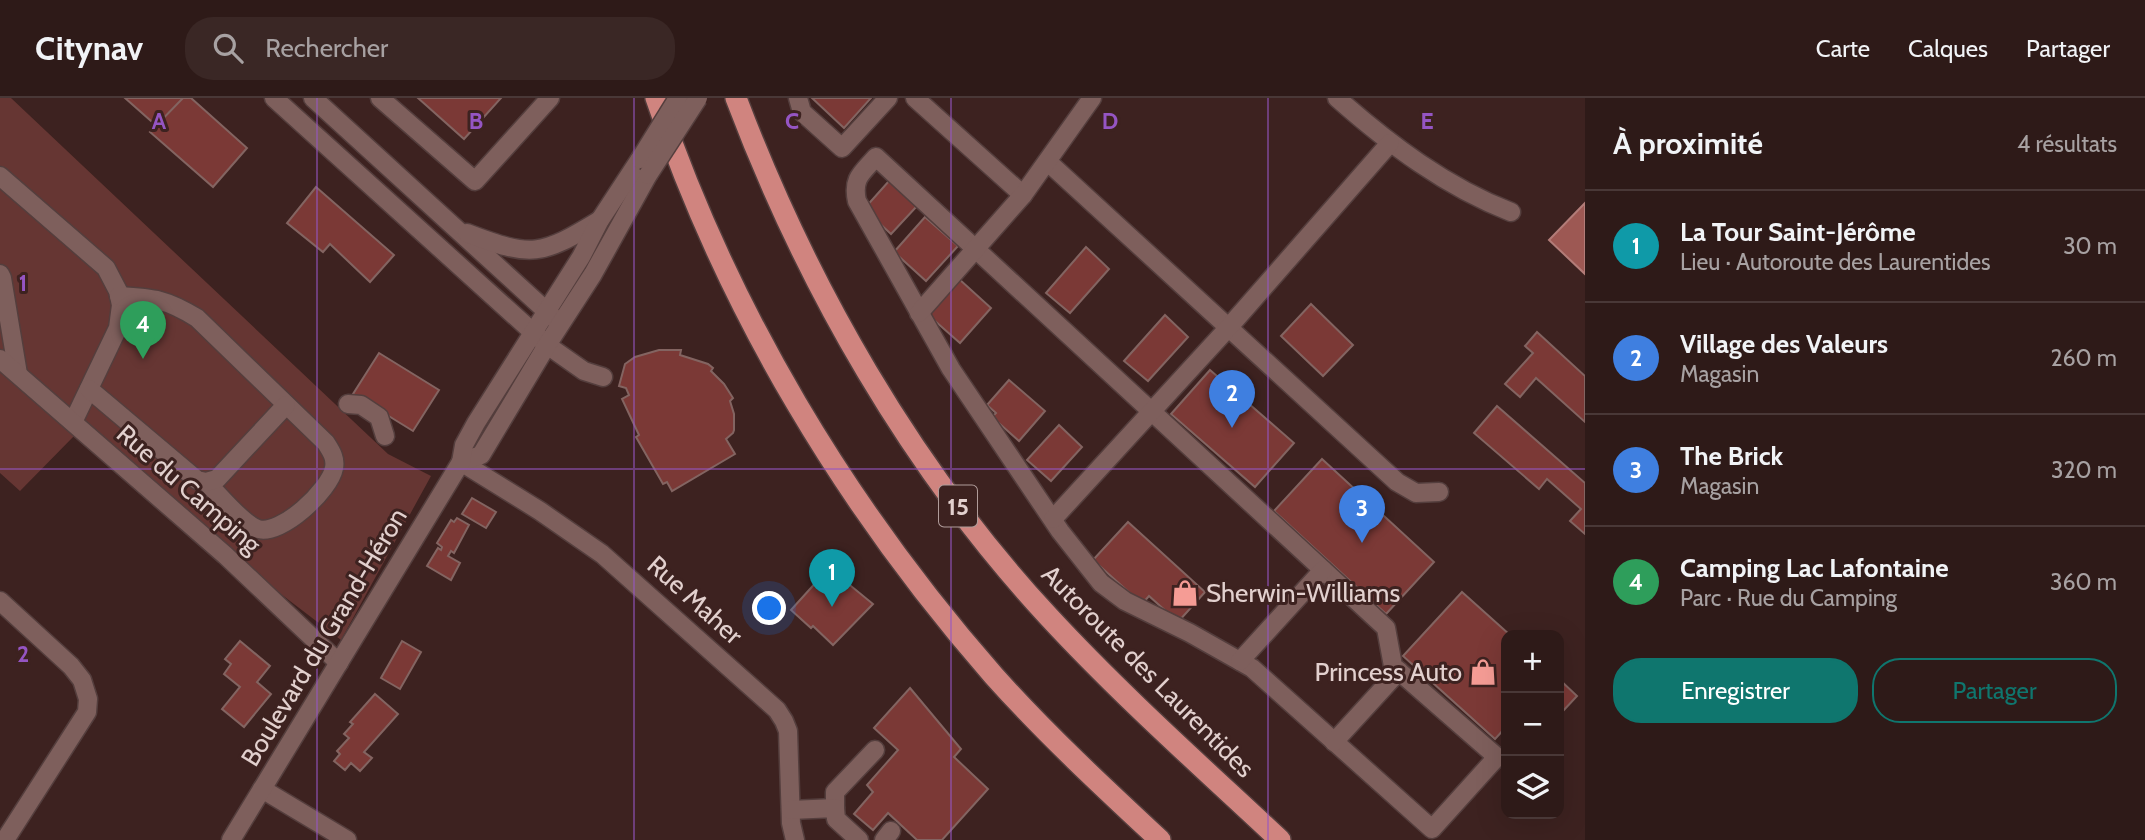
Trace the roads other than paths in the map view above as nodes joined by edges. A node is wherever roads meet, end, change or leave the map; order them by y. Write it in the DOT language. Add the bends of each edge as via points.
graph roads {
  1 [pos="274,98"];
  2 [pos="313,98"];
  3 [pos="380,98"];
  4 [pos="550,98"];
  5 [pos="656,98"];
  6 [pos="678,98"];
  7 [pos="698,98"];
  8 [pos="736,98"];
  9 [pos="798,98"];
  10 [pos="872,98"];
  11 [pos="888,98"];
  12 [pos="915,98"];
  13 [pos="1337,98"];
  14 [pos="1090,99"];
  15 [pos="835,141"];
  16 [pos="1390,143"];
  17 [pos="1048,162"];
  18 [pos="644,167"];
  19 [pos="0,176"];
  20 [pos="1023,195"];
  21 [pos="1511,212"];
  22 [pos="600,220"];
  23 [pos="456,229"];
  24 [pos="976,249"];
  25 [pos="0,274"];
  26 [pos="119,296"];
  27 [pos="546,311"];
  28 [pos="919,313"];
  29 [pos="560,324"];
  30 [pos="1228,327"];
  31 [pos="532,332"];
  32 [pos="547,345"];
  33 [pos="0,359"];
  34 [pos="18,374"];
  35 [pos="603,377"];
  36 [pos="89,389"];
  37 [pos="348,404"];
  38 [pos="286,405"];
  39 [pos="1152,411"];
  40 [pos="73,422"];
  41 [pos="385,436"];
  42 [pos="461,462"];
  43 [pos="206,482"];
  44 [pos="1438,492"];
  45 [pos="1053,519"];
  46 [pos="1324,570"];
  47 [pos="0,601"];
  48 [pos="1240,661"];
  49 [pos="340,663"];
  50 [pos="1399,671"];
  51 [pos="1334,742"];
  52 [pos="875,750"];
  53 [pos="262,789"];
  54 [pos="835,808"];
  55 [pos="791,810"];
  56 [pos="0,835"];
  57 [pos="5,840"];
  58 [pos="231,840"];
  59 [pos="347,840"];
  60 [pos="795,840"];
  61 [pos="859,840"];
  62 [pos="1160,840"];
  63 [pos="1280,840"];
  1 -- 31 [label="street"];
  2 -- 23 [label="street"];
  3 -- 4 [label="street" via="475,181"];
  5 -- 62 [label="highway" via="695,200 737,291 843,478 917,582 994,676 1077,763"];
  6 -- 18 [label="street, Boulevard du Grand-Héron, bridge"];
  7 -- 18 [label="street, Boulevard du Grand-Héron, bridge"];
  8 -- 63 [label="highway, Autoroute des Laurentides / 15" via="789,226 846,334 897,419 960,509 1083,653"];
  9 -- 15 [label="street" via="802,112"];
  10 -- 15 [label="street"];
  11 -- 15 [label="street" via="842,148"];
  12 -- 20 [label="street"];
  13 -- 16 [label="street"];
  14 -- 17 [label="street"];
  16 -- 21 [label="street" via="1474,196"];
  16 -- 30 [label="street"];
  17 -- 20 [label="street"];
  17 -- 30 [label="street"];
  18 -- 22 [label="street, Boulevard du Grand-Héron"];
  18 -- 29 [label="street, Boulevard du Grand-Héron" via="593,274"];
  19 -- 26 [label="street" via="106,268"];
  20 -- 24 [label="street"];
  22 -- 23 [label="street" via="557,245 525,251"];
  22 -- 27 [label="street, Boulevard du Grand-Héron"];
  23 -- 27 [label="street"];
  24 -- 28 [label="street"];
  24 -- 28 [label="street" via="876,157 856,180 857,201"];
  24 -- 39 [label="street"];
  25 -- 34 [label="street"];
  26 -- 36 [label="street" via="118,328"];
  26 -- 38 [label="street" via="156,298 197,318"];
  27 -- 29 [label="street"];
  27 -- 31 [label="street, Boulevard du Grand-Héron"];
  28 -- 45 [label="street" via="957,379"];
  29 -- 32 [label="street, Boulevard du Grand-Héron"];
  30 -- 39 [label="street"];
  30 -- 44 [label="street" via="1397,482 1416,493"];
  31 -- 32 [label="street"];
  31 -- 42 [label="street, Boulevard du Grand-Héron" via="464,445"];
  32 -- 35 [label="street" via="584,372"];
  32 -- 42 [label="street, Boulevard du Grand-Héron" via="481,454"];
  33 -- 34 [label="street, Rue du Camping"];
  34 -- 40 [label="street, Rue du Camping"];
  36 -- 40 [label="street"];
  36 -- 43 [label="street" via="197,480"];
  37 -- 41 [label="street" via="361,405 379,417"];
  38 -- 43 [label="street" via="217,478"];
  38 -- 43 [label="street" via="326,443 334,457 328,483 293,519 273,530 260,530 249,525"];
  39 -- 45 [label="street"];
  39 -- 46 [label="street"];
  40 -- 49 [label="street, Rue du Camping"];
  42 -- 49 [label="street, Boulevard du Grand-Héron"];
  42 -- 55 [label="street, Rue Maher" via="603,554 774,706 788,731"];
  45 -- 48 [label="street" via="1110,591"];
  46 -- 48 [label="street"];
  46 -- 50 [label="street" via="1386,628 1392,666"];
  47 -- 57 [label="street" via="71,666 88,699 87,712"];
  48 -- 51 [label="street"];
  49 -- 53 [label="street, Boulevard du Grand-Héron"];
  50 -- 51 [label="street"];
  50 -- 51 [label="street" via="1497,757 1432,829"];
  52 -- 54 [label="street" via="835,792"];
  53 -- 58 [label="street, Boulevard du Grand-Héron"];
  53 -- 59 [label="street"];
  54 -- 55 [label="street"];
  54 -- 61 [label="street" via="836,819"];
  55 -- 60 [label="street, Rue Maher"];
  56 -- 57 [label="street"];
}
